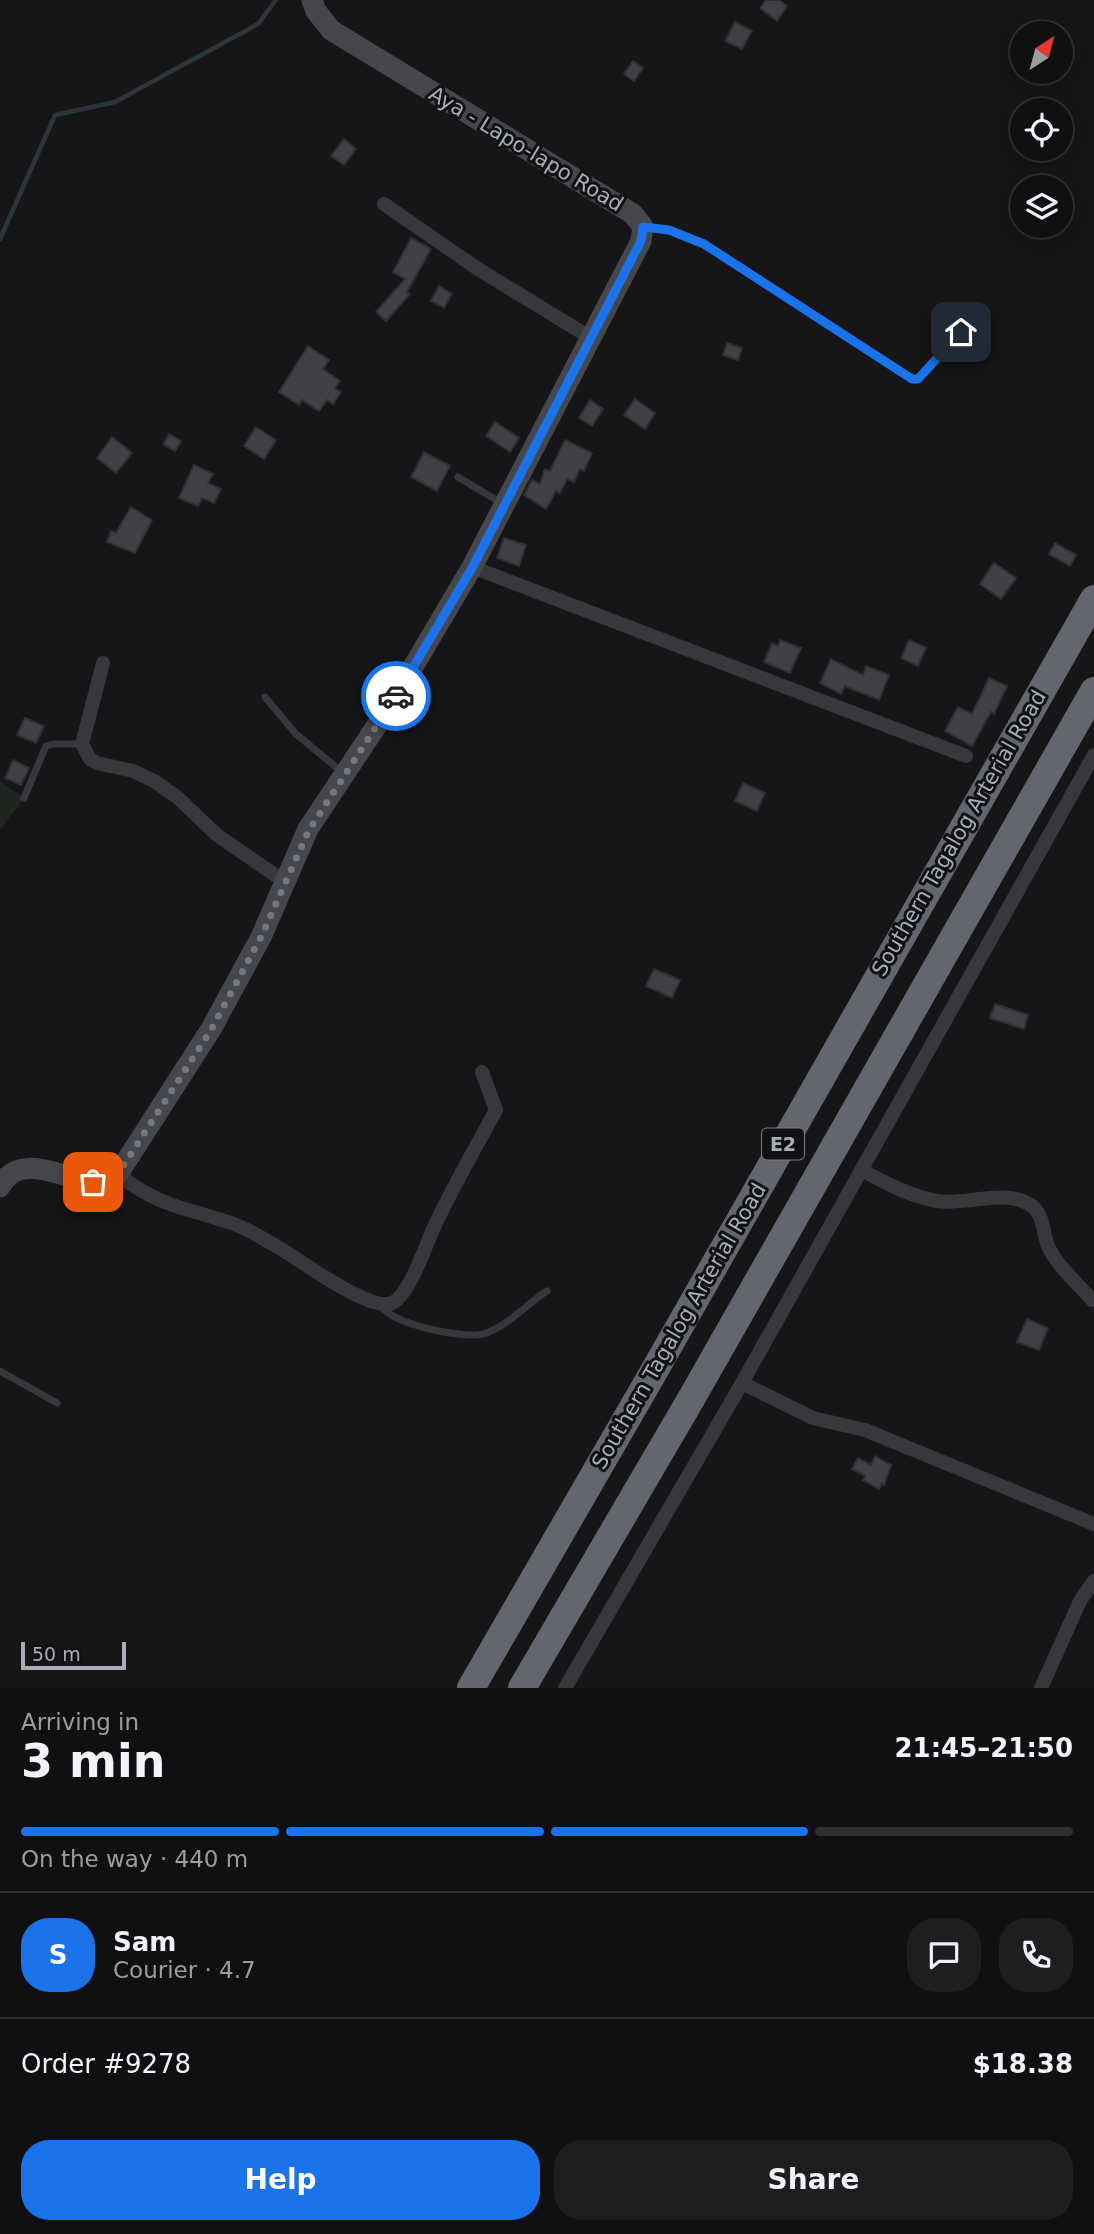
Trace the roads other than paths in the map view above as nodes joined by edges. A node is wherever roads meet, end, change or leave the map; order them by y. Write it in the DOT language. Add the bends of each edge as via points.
graph roads {
  1 [pos="312,0"];
  2 [pos="384,204"];
  3 [pos="643,227"];
  4 [pos="961,332"];
  5 [pos="591,338"];
  6 [pos="458,477"];
  7 [pos="505,505"];
  8 [pos="472,568"];
  9 [pos="1094,599"];
  10 [pos="103,663"];
  11 [pos="1094,691"];
  12 [pos="265,696"];
  13 [pos="82,744"];
  14 [pos="1094,755"];
  15 [pos="966,756"];
  16 [pos="345,774"];
  17 [pos="24,797"];
  18 [pos="285,883"];
  19 [pos="482,1072"];
  20 [pos="862,1170"];
  21 [pos="118,1174"];
  22 [pos="0,1186"];
  23 [pos="547,1291"];
  24 [pos="1092,1300"];
  25 [pos="381,1305"];
  26 [pos="0,1371"];
  27 [pos="742,1383"];
  28 [pos="57,1403"];
  29 [pos="1094,1524"];
  30 [pos="1094,1581"];
  31 [pos="471,1688"];
  32 [pos="522,1688"];
  33 [pos="565,1688"];
  34 [pos="1041,1688"];
  1 -- 3 [label="street, Aya - Lapo-lapo Road" via="331,30 633,214"];
  2 -- 5 [label="street"];
  3 -- 4 [label="lane" via="669,230 704,244 912,379 918,379"];
  3 -- 5 [label="street, Aya - Lapo-lapo Road" via="641,241"];
  5 -- 7 [label="street, Aya - Lapo-lapo Road"];
  6 -- 7 [label="lane"];
  7 -- 8 [label="street, Aya - Lapo-lapo Road"];
  8 -- 15 [label="street"];
  8 -- 16 [label="street, Aya - Lapo-lapo Road"];
  9 -- 31 [label="highway, Southern Tagalog Arterial Road / E2"];
  10 -- 13 [label="street"];
  11 -- 32 [label="highway, E2"];
  12 -- 16 [label="lane" via="296,734"];
  13 -- 17 [label="lane" via="46,746"];
  13 -- 18 [label="street" via="97,763 154,781 217,835"];
  14 -- 20 [label="street"];
  16 -- 18 [label="street, Aya - Lapo-lapo Road" via="309,830"];
  18 -- 21 [label="street, Aya - Lapo-lapo Road" via="211,1030"];
  19 -- 25 [label="street" via="496,1110 404,1292 392,1304"];
  20 -- 24 [label="street" via="893,1187 937,1201 1016,1199 1034,1207 1048,1246"];
  20 -- 27 [label="street"];
  21 -- 22 [label="street" via="93,1182 28,1167 15,1171"];
  21 -- 25 [label="street" via="165,1204 237,1225 362,1299"];
  23 -- 25 [label="lane" via="482,1334 446,1333 389,1315"];
  26 -- 28 [label="lane"];
  27 -- 29 [label="street" via="813,1418 865,1430"];
  27 -- 33 [label="street"];
  30 -- 34 [label="street" via="1080,1601"];
}
